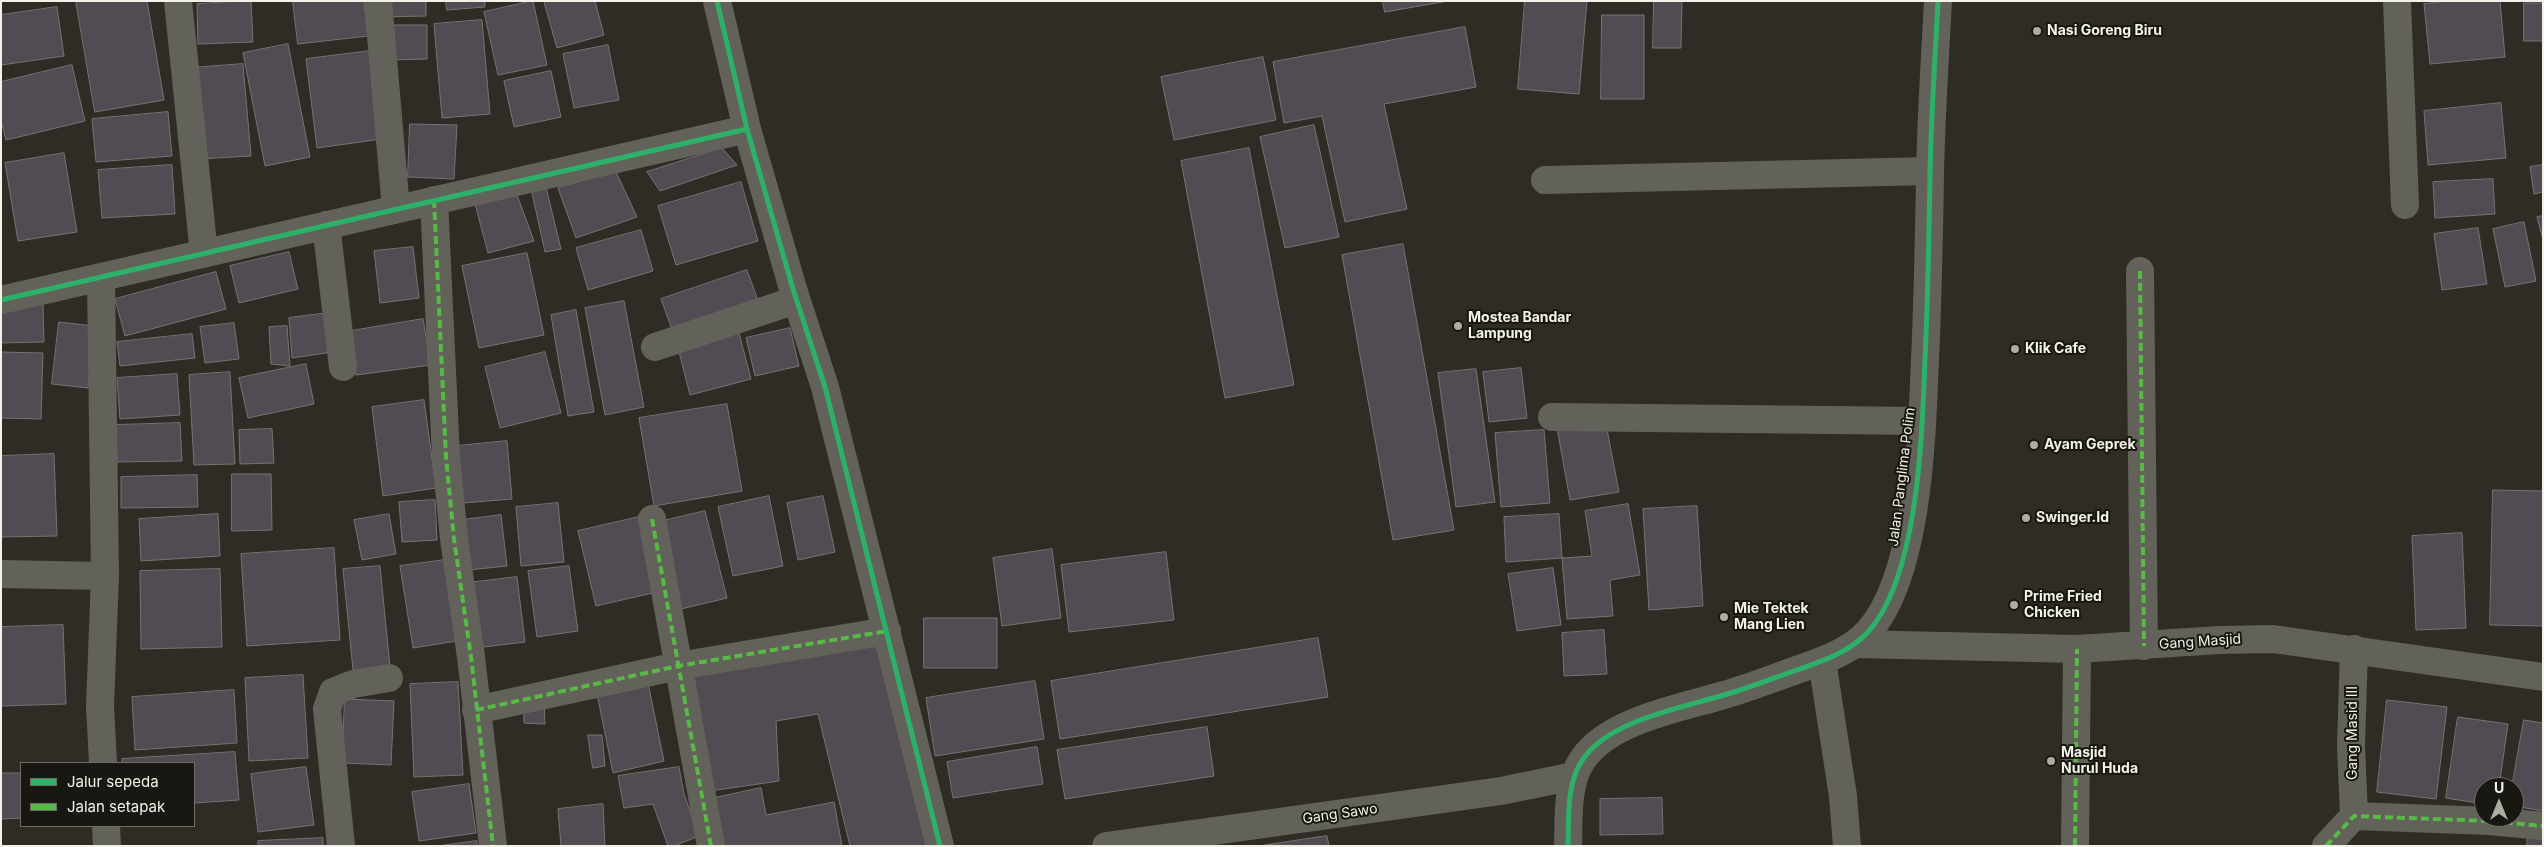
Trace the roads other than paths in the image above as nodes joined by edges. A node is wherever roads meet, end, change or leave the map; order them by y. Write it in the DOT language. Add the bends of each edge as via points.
graph roads {
  1 [pos="178,1"];
  2 [pos="378,1"];
  3 [pos="717,1"];
  4 [pos="1938,1"];
  5 [pos="2397,1"];
  6 [pos="747,129"];
  7 [pos="1930,171"];
  8 [pos="1546,180"];
  9 [pos="434,200"];
  10 [pos="2405,204"];
  11 [pos="396,209"];
  12 [pos="326,225"];
  13 [pos="204,254"];
  14 [pos="2140,270"];
  15 [pos="101,276"];
  16 [pos="1,300"];
  17 [pos="796,300"];
  18 [pos="655,347"];
  19 [pos="343,367"];
  20 [pos="1552,417"];
  21 [pos="1922,421"];
  22 [pos="652,519"];
  23 [pos="1,574"];
  24 [pos="105,576"];
  25 [pos="887,630"];
  26 [pos="1855,644"];
  27 [pos="2144,646"];
  28 [pos="2077,649"];
  29 [pos="2354,649"];
  30 [pos="1822,661"];
  31 [pos="678,666"];
  32 [pos="2543,677"];
  33 [pos="389,678"];
  34 [pos="476,710"];
  35 [pos="103,762"];
  36 [pos="1574,776"];
  37 [pos="2354,816"];
  38 [pos="2543,826"];
  39 [pos="106,827"];
  40 [pos="107,846"];
  41 [pos="342,846"];
  42 [pos="493,846"];
  43 [pos="711,846"];
  44 [pos="940,846"];
  45 [pos="1106,846"];
  46 [pos="1568,846"];
  47 [pos="1848,846"];
  48 [pos="2075,846"];
  49 [pos="2326,846"];
  1 -- 13 [label="street"];
  2 -- 11 [label="street"];
  3 -- 6 [label="street"];
  4 -- 7 [label="street, Jalan Panglima Polim"];
  5 -- 10 [label="street"];
  6 -- 9 [label="street"];
  6 -- 17 [label="street"];
  7 -- 8 [label="street"];
  7 -- 21 [label="street, Jalan Panglima Polim"];
  9 -- 11 [label="street"];
  9 -- 34 [label="street" via="446,457"];
  11 -- 12 [label="street"];
  12 -- 13 [label="street"];
  12 -- 19 [label="street"];
  13 -- 15 [label="street"];
  14 -- 27 [label="street"];
  15 -- 16 [label="street"];
  15 -- 24 [label="street"];
  17 -- 18 [label="street"];
  17 -- 25 [label="street" via="825,387"];
  20 -- 21 [label="street"];
  21 -- 26 [label="street, Jalan Panglima Polim" via="1909,532 1900,572 1886,606 1869,631"];
  22 -- 31 [label="street"];
  23 -- 24 [label="street"];
  24 -- 35 [label="street" via="100,706"];
  25 -- 31 [label="street"];
  25 -- 44 [label="street"];
  26 -- 28 [label="street, Gang Masjid"];
  26 -- 30 [label="street, Jalan Panglima Polim"];
  27 -- 28 [label="street, Gang Masjid"];
  27 -- 29 [label="street, Gang Masjid" via="2250,638"];
  28 -- 48 [label="street"];
  29 -- 32 [label="street, Gang Masjid"];
  29 -- 37 [label="street, Gang Masid III" via="2351,746"];
  30 -- 36 [label="street, Jalan Panglima Polim" via="1614,732 1583,758"];
  30 -- 47 [label="street"];
  31 -- 34 [label="street"];
  31 -- 43 [label="street"];
  33 -- 41 [label="street" via="353,684 333,692 327,709"];
  34 -- 42 [label="street"];
  36 -- 45 [label="street, Gang Sawo" via="1501,791"];
  36 -- 46 [label="street, Jalan Panglima Polim"];
  37 -- 38 [label="street"];
  37 -- 49 [label="street"];
  39 -- 40 [label="street"];
}
